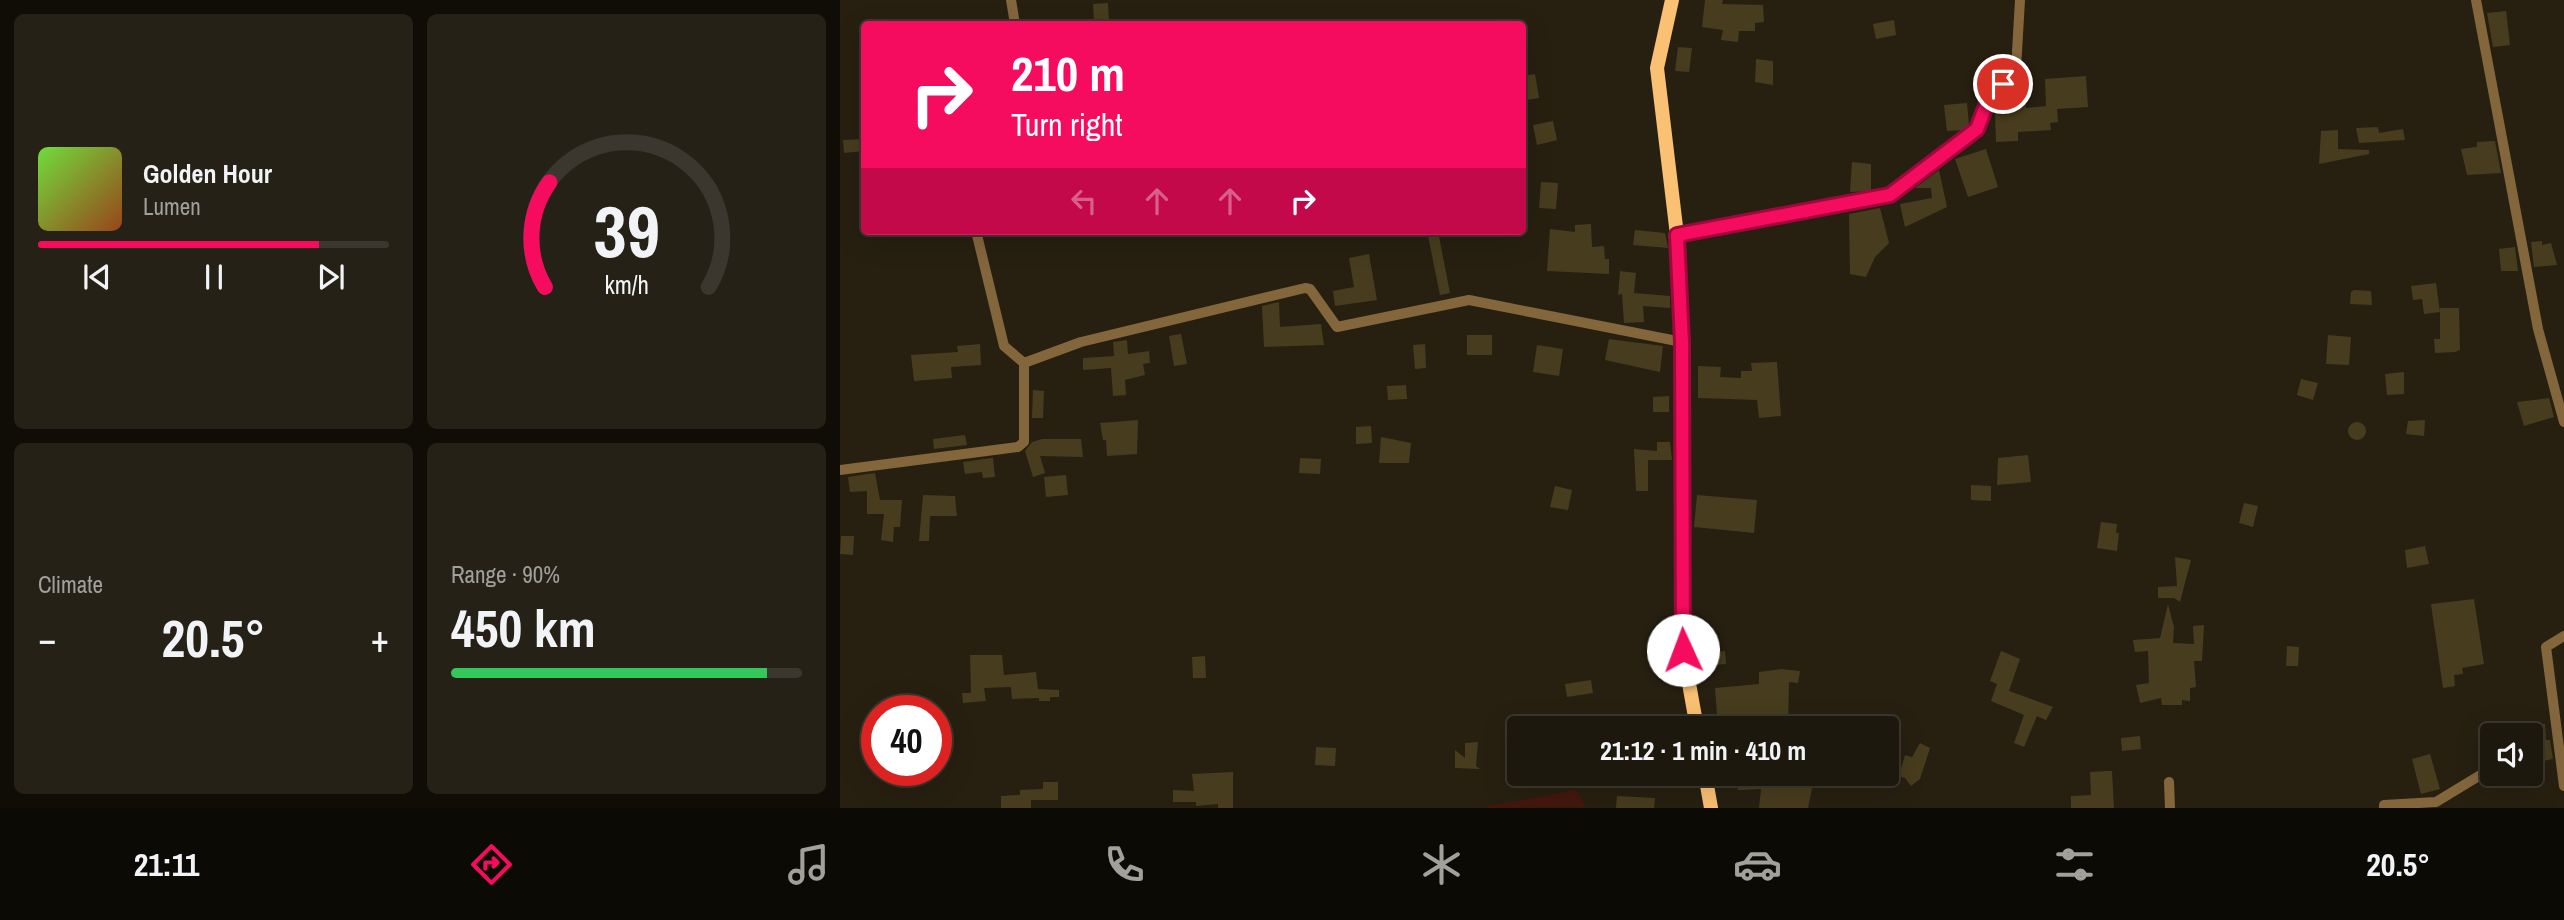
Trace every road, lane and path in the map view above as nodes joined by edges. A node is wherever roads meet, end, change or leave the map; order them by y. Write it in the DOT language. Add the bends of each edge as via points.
graph roads {
  1 [pos="1011,0"];
  2 [pos="1672,0"];
  3 [pos="2020,0"];
  4 [pos="2476,0"];
  5 [pos="1014,21"];
  6 [pos="977,235"];
  7 [pos="1677,235"];
  8 [pos="1682,342"];
  9 [pos="1024,363"];
  10 [pos="2564,422"];
  11 [pos="840,470"];
  12 [pos="2564,636"];
  13 [pos="1695,716"];
  14 [pos="2480,775"];
  15 [pos="2169,782"];
  16 [pos="1707,786"];
  17 [pos="2564,786"];
  18 [pos="1712,808"];
  19 [pos="2170,808"];
  20 [pos="2384,808"];
  1 -- 5 [label="street"];
  2 -- 7 [label="street" via="1657,68"];
  3 -- 7 [label="street" via="2016,69 1989,98 1977,129 1890,195"];
  4 -- 10 [label="street" via="2538,329"];
  6 -- 9 [label="street" via="1004,346"];
  7 -- 8 [label="street"];
  8 -- 9 [label="street" via="1469,300 1337,327 1305,288 1081,342"];
  8 -- 13 [label="street" via="1681,600 1683,650"];
  9 -- 11 [label="street" via="1024,442 1018,447"];
  12 -- 17 [label="street" via="2546,647"];
  14 -- 20 [label="street" via="2436,802 2384,804"];
  15 -- 19 [label="street"];
  16 -- 18 [label="street"];
}
